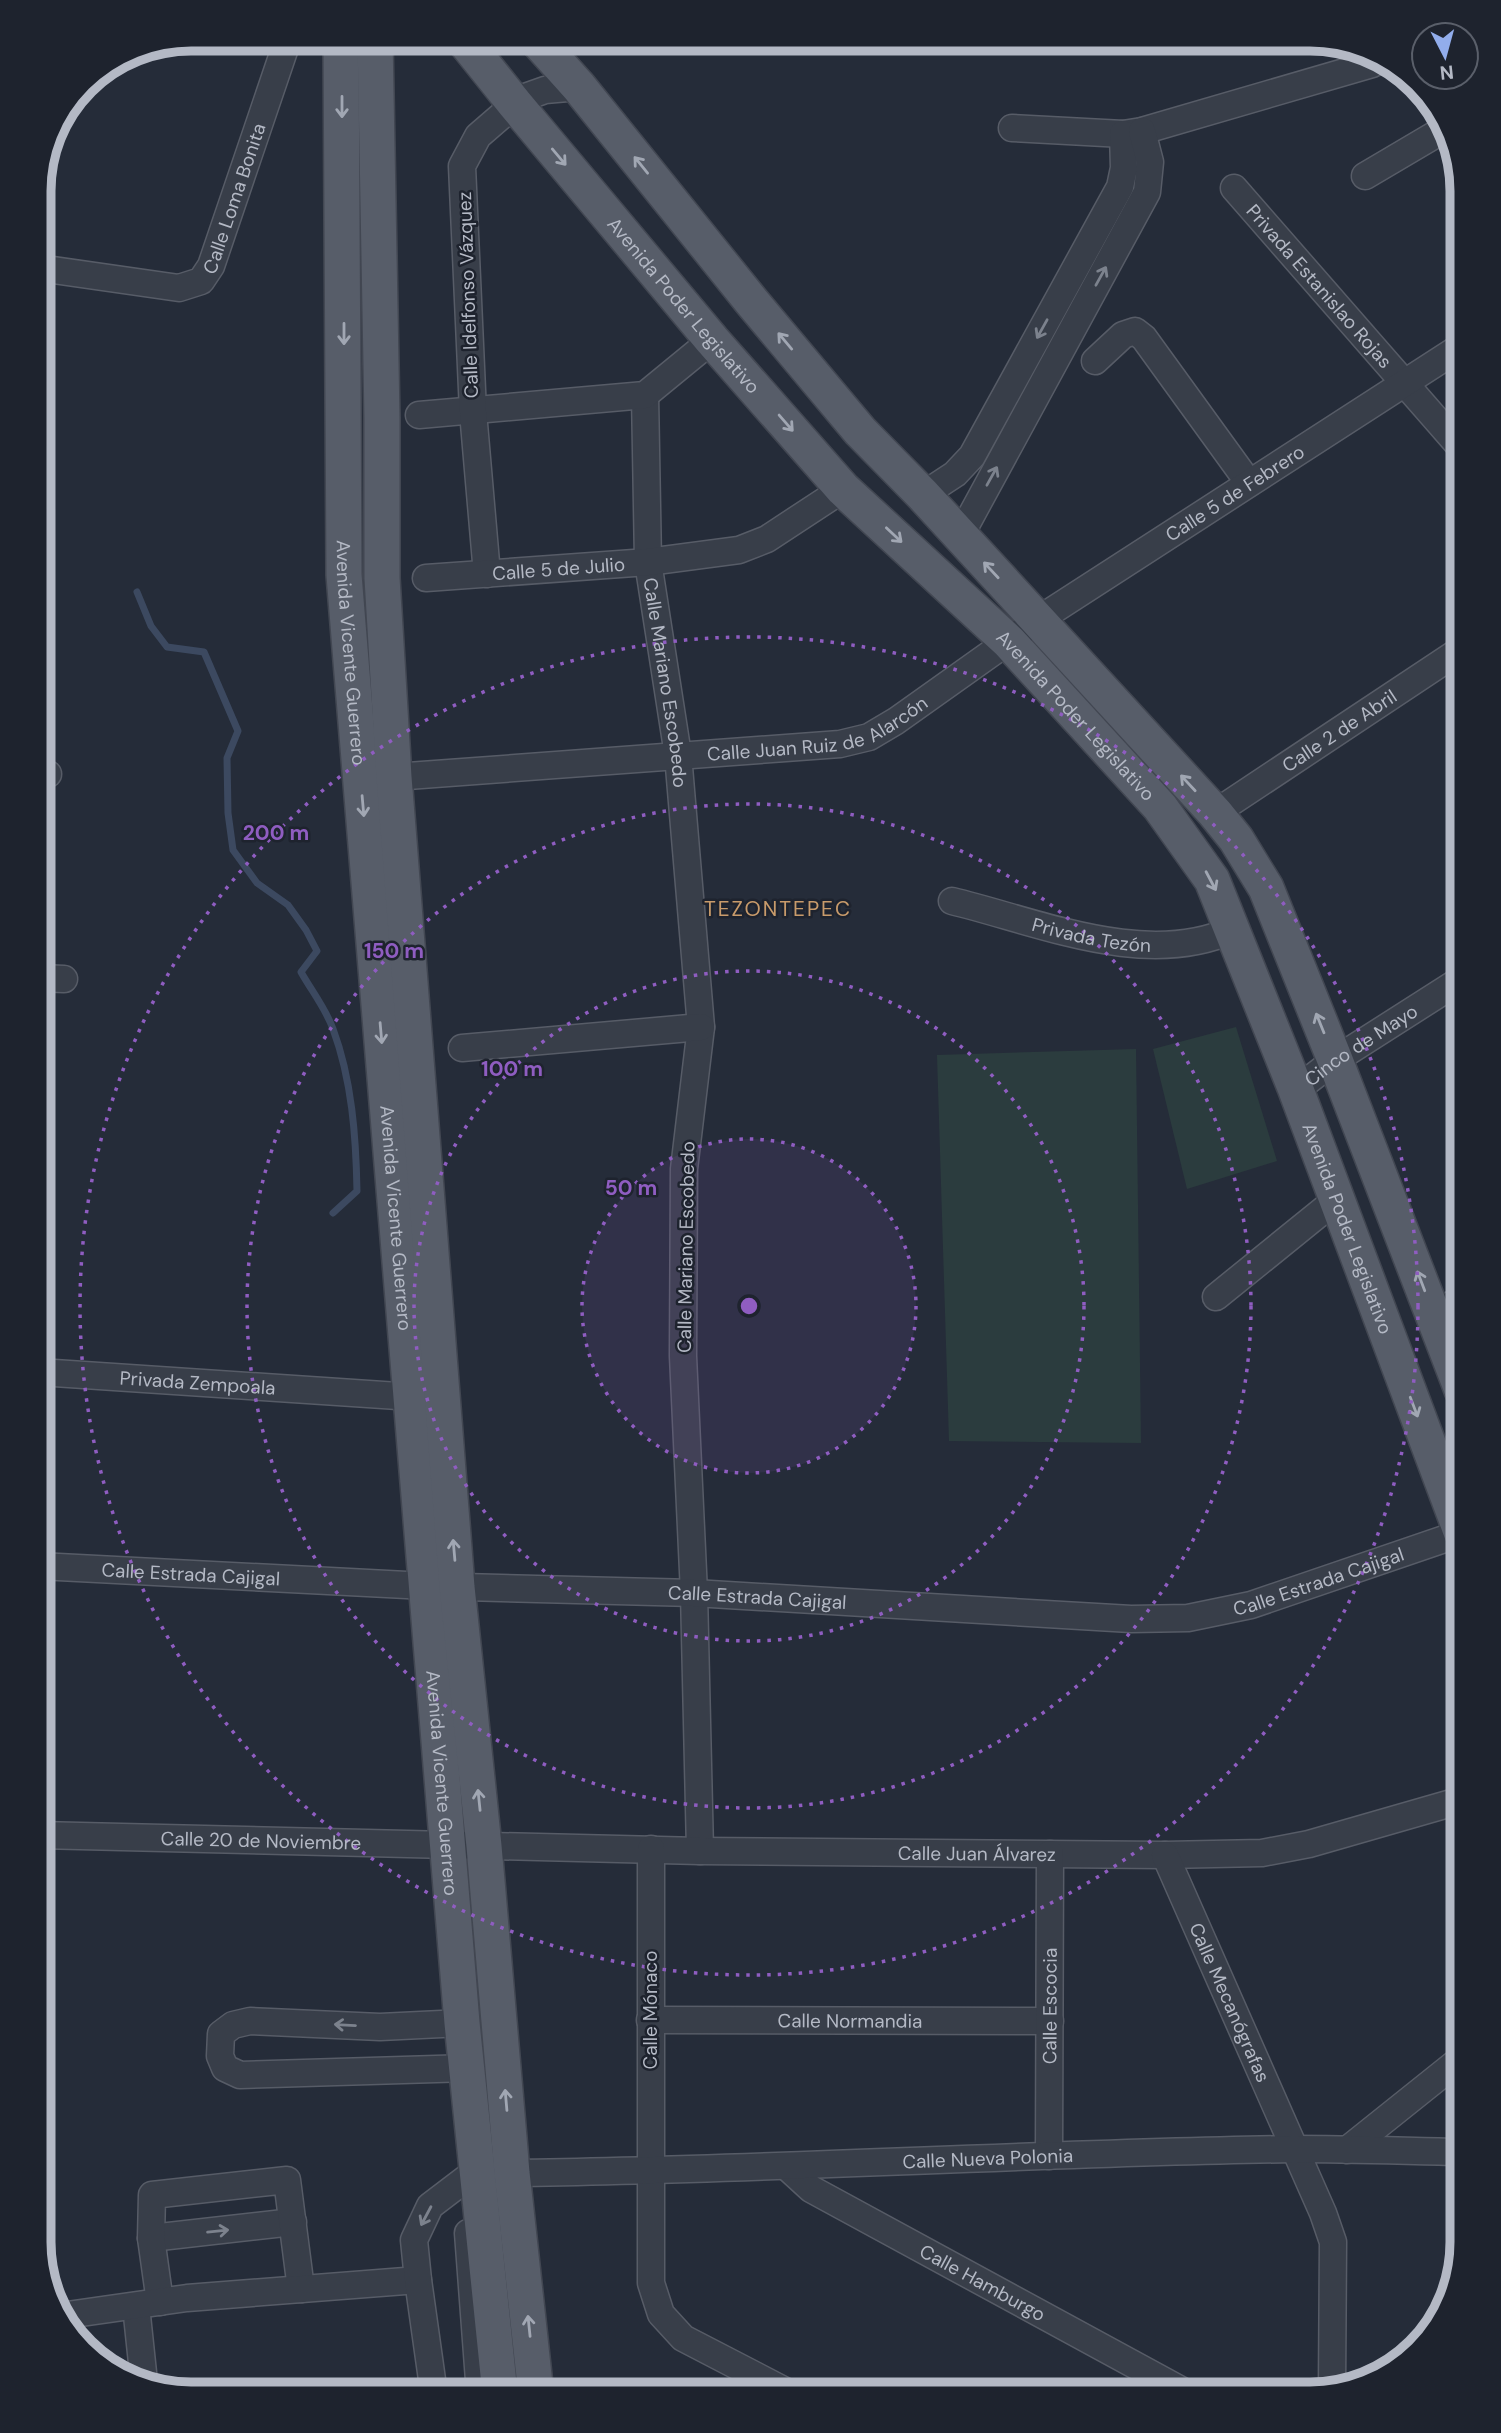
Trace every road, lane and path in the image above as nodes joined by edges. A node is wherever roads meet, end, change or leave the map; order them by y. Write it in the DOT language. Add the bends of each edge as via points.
graph roads {
  1 [pos="284,51"];
  2 [pos="341,51"];
  3 [pos="375,51"];
  4 [pos="473,51"];
  5 [pos="547,51"];
  6 [pos="1371,64"];
  7 [pos="579,87"];
  8 [pos="515,104"];
  9 [pos="1012,128"];
  10 [pos="1133,132"];
  11 [pos="1438,133"];
  12 [pos="1366,176"];
  13 [pos="1234,188"];
  14 [pos="51,270"];
  15 [pos="712,340"];
  16 [pos="1450,354"];
  17 [pos="1095,361"];
  18 [pos="1405,382"];
  19 [pos="645,395"];
  20 [pos="473,412"];
  21 [pos="419,415"];
  22 [pos="1450,435"];
  23 [pos="1248,482"];
  24 [pos="844,489"];
  25 [pos="923,495"];
  26 [pos="960,536"];
  27 [pos="648,562"];
  28 [pos="487,574"];
  29 [pos="426,578"];
  30 [pos="1038,620"];
  31 [pos="1009,642"];
  32 [pos="1450,657"];
  33 [pos="678,755"];
  34 [pos="394,777"];
  35 [pos="1215,813"];
  36 [pos="952,901"];
  37 [pos="1232,930"];
  38 [pos="1450,987"];
  39 [pos="701,1027"];
  40 [pos="462,1048"];
  41 [pos="1335,1060"];
  42 [pos="1296,1090"];
  43 [pos="1337,1199"];
  44 [pos="1216,1297"];
  45 [pos="1448,1307"];
  46 [pos="51,1373"];
  47 [pos="426,1398"];
  48 [pos="1450,1502"];
  49 [pos="1450,1538"];
  50 [pos="51,1567"];
  51 [pos="442,1587"];
  52 [pos="694,1593"];
  53 [pos="1450,1803"];
  54 [pos="51,1835"];
  55 [pos="449,1845"];
  56 [pos="484,1846"];
  57 [pos="652,1849"];
  58 [pos="700,1851"];
  59 [pos="1050,1854"];
  60 [pos="1165,1855"];
  61 [pos="650,2020"];
  62 [pos="1050,2021"];
  63 [pos="463,2023"];
  64 [pos="380,2026"];
  65 [pos="469,2068"];
  66 [pos="1450,2068"];
  67 [pos="383,2070"];
  68 [pos="1295,2149"];
  69 [pos="1347,2150"];
  70 [pos="1450,2152"];
  71 [pos="1049,2155"];
  72 [pos="787,2167"];
  73 [pos="651,2172"];
  74 [pos="512,2173"];
  75 [pos="477,2176"];
  76 [pos="293,2222"];
  77 [pos="150,2238"];
  78 [pos="418,2280"];
  79 [pos="301,2289"];
  80 [pos="148,2304"];
  81 [pos="71,2315"];
  82 [pos="144,2374"];
  83 [pos="1332,2380"];
  84 [pos="432,2382"];
  85 [pos="479,2382"];
  86 [pos="499,2382"];
  87 [pos="535,2382"];
  88 [pos="768,2382"];
  89 [pos="1163,2382"];
  1 -- 14 [label="street, Calle Loma Bonita" via="211,266 201,281 179,288"];
  2 -- 47 [label="main road, Avenida Vicente Guerrero, one-way" via="344,575"];
  3 -- 34 [label="main road, Avenida Vicente Guerrero" via="382,578"];
  4 -- 8 [label="main road, Avenida Poder Legislativo"];
  5 -- 7 [label="main road, Avenida Poder Legislativo"];
  6 -- 10 [label="street"];
  7 -- 8 [label="street, Calle Idelfonso Vázquez" via="545,90"];
  25 -- 7 [label="main road, Avenida Poder Legislativo, one-way" via="860,431"];
  8 -- 15 [label="main road, Avenida Poder Legislativo, one-way"];
  8 -- 20 [label="street, Calle Idelfonso Vázquez" via="478,136 462,166"];
  9 -- 10 [label="street"];
  10 -- 25 [label="street, one-way" via="1120,187 972,456"];
  26 -- 10 [label="street, one-way" via="1147,192 1150,162"];
  11 -- 12 [label="street"];
  13 -- 18 [label="street, Privada Estanislao Rojas"];
  15 -- 19 [label="street"];
  15 -- 24 [label="main road, Avenida Poder Legislativo, one-way"];
  16 -- 18 [label="street, Calle 5 de Febrero"];
  17 -- 23 [label="street" via="1124,335 1135,331 1144,338"];
  18 -- 22 [label="street, Privada Estanislao Rojas"];
  18 -- 23 [label="street, Calle 5 de Febrero"];
  19 -- 20 [label="street"];
  19 -- 27 [label="street, Calle Mariano Escobedo"];
  20 -- 21 [label="street"];
  20 -- 28 [label="street, Calle Idelfonso Vázquez"];
  23 -- 30 [label="street, Calle 5 de Febrero"];
  24 -- 27 [label="street, Calle 5 de Julio" via="768,539 739,550"];
  24 -- 31 [label="main road, Avenida Poder Legislativo, one-way"];
  25 -- 26 [label="main road, Avenida Poder Legislativo"];
  30 -- 26 [label="main road, Avenida Poder Legislativo, one-way"];
  27 -- 28 [label="street, Calle 5 de Julio"];
  27 -- 33 [label="street, Calle Mariano Escobedo"];
  28 -- 29 [label="street, Calle 5 de Julio"];
  30 -- 31 [label="street, Calle 5 de Febrero"];
  35 -- 30 [label="main road, Avenida Poder Legislativo, one-way"];
  31 -- 33 [label="street, Calle Juan Ruiz de Alarcón" via="869,737 840,744"];
  31 -- 37 [label="main road, Avenida Poder Legislativo, one-way" via="1160,807 1212,880"];
  32 -- 35 [label="street, Calle 2 de Abril"];
  33 -- 34 [label="street, Calle Juan Ruiz de Alarcón"];
  33 -- 39 [label="street, Calle Mariano Escobedo"];
  34 -- 47 [label="main road, Avenida Vicente Guerrero"];
  41 -- 35 [label="main road, Avenida Poder Legislativo, one-way" via="1266,888"];
  36 -- 37 [label="street, Privada Tezón" via="1121,944 1210,940"];
  37 -- 42 [label="main road, Avenida Poder Legislativo"];
  38 -- 41 [label="street, Cinco de Mayo"];
  39 -- 40 [label="street"];
  39 -- 52 [label="street, Calle Mariano Escobedo" via="684,1169 683,1356"];
  41 -- 42 [label="street, Cinco de Mayo"];
  45 -- 41 [label="main road, Avenida Poder Legislativo, one-way"];
  42 -- 43 [label="main road, Avenida Poder Legislativo"];
  43 -- 44 [label="street"];
  43 -- 48 [label="main road, Avenida Poder Legislativo, one-way"];
  46 -- 47 [label="street, Privada Zempoala"];
  47 -- 51 [label="main road, Avenida Vicente Guerrero"];
  49 -- 52 [label="street, Calle Estrada Cajigal" via="1251,1605 1188,1618 1131,1619"];
  50 -- 51 [label="street, Calle Estrada Cajigal"];
  51 -- 52 [label="street, Calle Estrada Cajigal"];
  51 -- 55 [label="main road, Avenida Vicente Guerrero"];
  56 -- 51 [label="main road, Avenida Vicente Guerrero, one-way"];
  52 -- 58 [label="street, Calle Mariano Escobedo"];
  53 -- 60 [label="street, Calle Juan Álvarez" via="1262,1853"];
  54 -- 55 [label="street, Calle 20 de Noviembre"];
  55 -- 56 [label="street, Calle 20 de Noviembre"];
  55 -- 63 [label="main road, Avenida Vicente Guerrero"];
  56 -- 57 [label="street, Calle Juan Álvarez"];
  74 -- 56 [label="main road, Avenida Vicente Guerrero, one-way"];
  57 -- 58 [label="street, Calle Juan Álvarez"];
  57 -- 61 [label="street, Calle Mónaco"];
  58 -- 59 [label="street, Calle Juan Álvarez"];
  59 -- 60 [label="street, Calle Juan Álvarez"];
  59 -- 62 [label="street, Calle Escocia"];
  60 -- 68 [label="street, Calle Mecanógrafas"];
  61 -- 62 [label="street, Calle Normandia"];
  61 -- 73 [label="street, Calle Mónaco"];
  62 -- 71 [label="street, Calle Escocia"];
  63 -- 64 [label="street"];
  63 -- 65 [label="main road, Avenida Vicente Guerrero"];
  64 -- 67 [label="street"];
  64 -- 67 [label="street, one-way" via="250,2021 220,2034 220,2056 225,2068 240,2074"];
  65 -- 67 [label="street"];
  65 -- 75 [label="main road, Avenida Vicente Guerrero"];
  66 -- 69 [label="street"];
  68 -- 69 [label="street, Calle Nueva Polonia"];
  68 -- 71 [label="street, Calle Nueva Polonia"];
  68 -- 83 [label="street, Calle Mecanógrafas" via="1333,2242"];
  69 -- 70 [label="street, Calle Nueva Polonia"];
  71 -- 72 [label="street, Calle Nueva Polonia"];
  72 -- 73 [label="street, Calle Nueva Polonia"];
  72 -- 89 [label="street, Calle Hamburgo" via="811,2189"];
  73 -- 74 [label="street, Calle Nueva Polonia"];
  73 -- 88 [label="street, Calle Mónaco" via="651,2283 661,2314 683,2338"];
  87 -- 74 [label="main road, Avenida Vicente Guerrero, one-way"];
  75 -- 78 [label="street, one-way" via="430,2206 414,2240"];
  75 -- 85 [label="street" via="467,2216"];
  75 -- 86 [label="main road, Avenida Vicente Guerrero"];
  77 -- 76 [label="street, one-way"];
  76 -- 77 [label="street" via="287,2180 152,2195"];
  76 -- 79 [label="street"];
  77 -- 80 [label="street"];
  78 -- 79 [label="street"];
  78 -- 84 [label="street"];
  79 -- 80 [label="street"];
  80 -- 81 [label="street"];
  80 -- 82 [label="street"];
}
